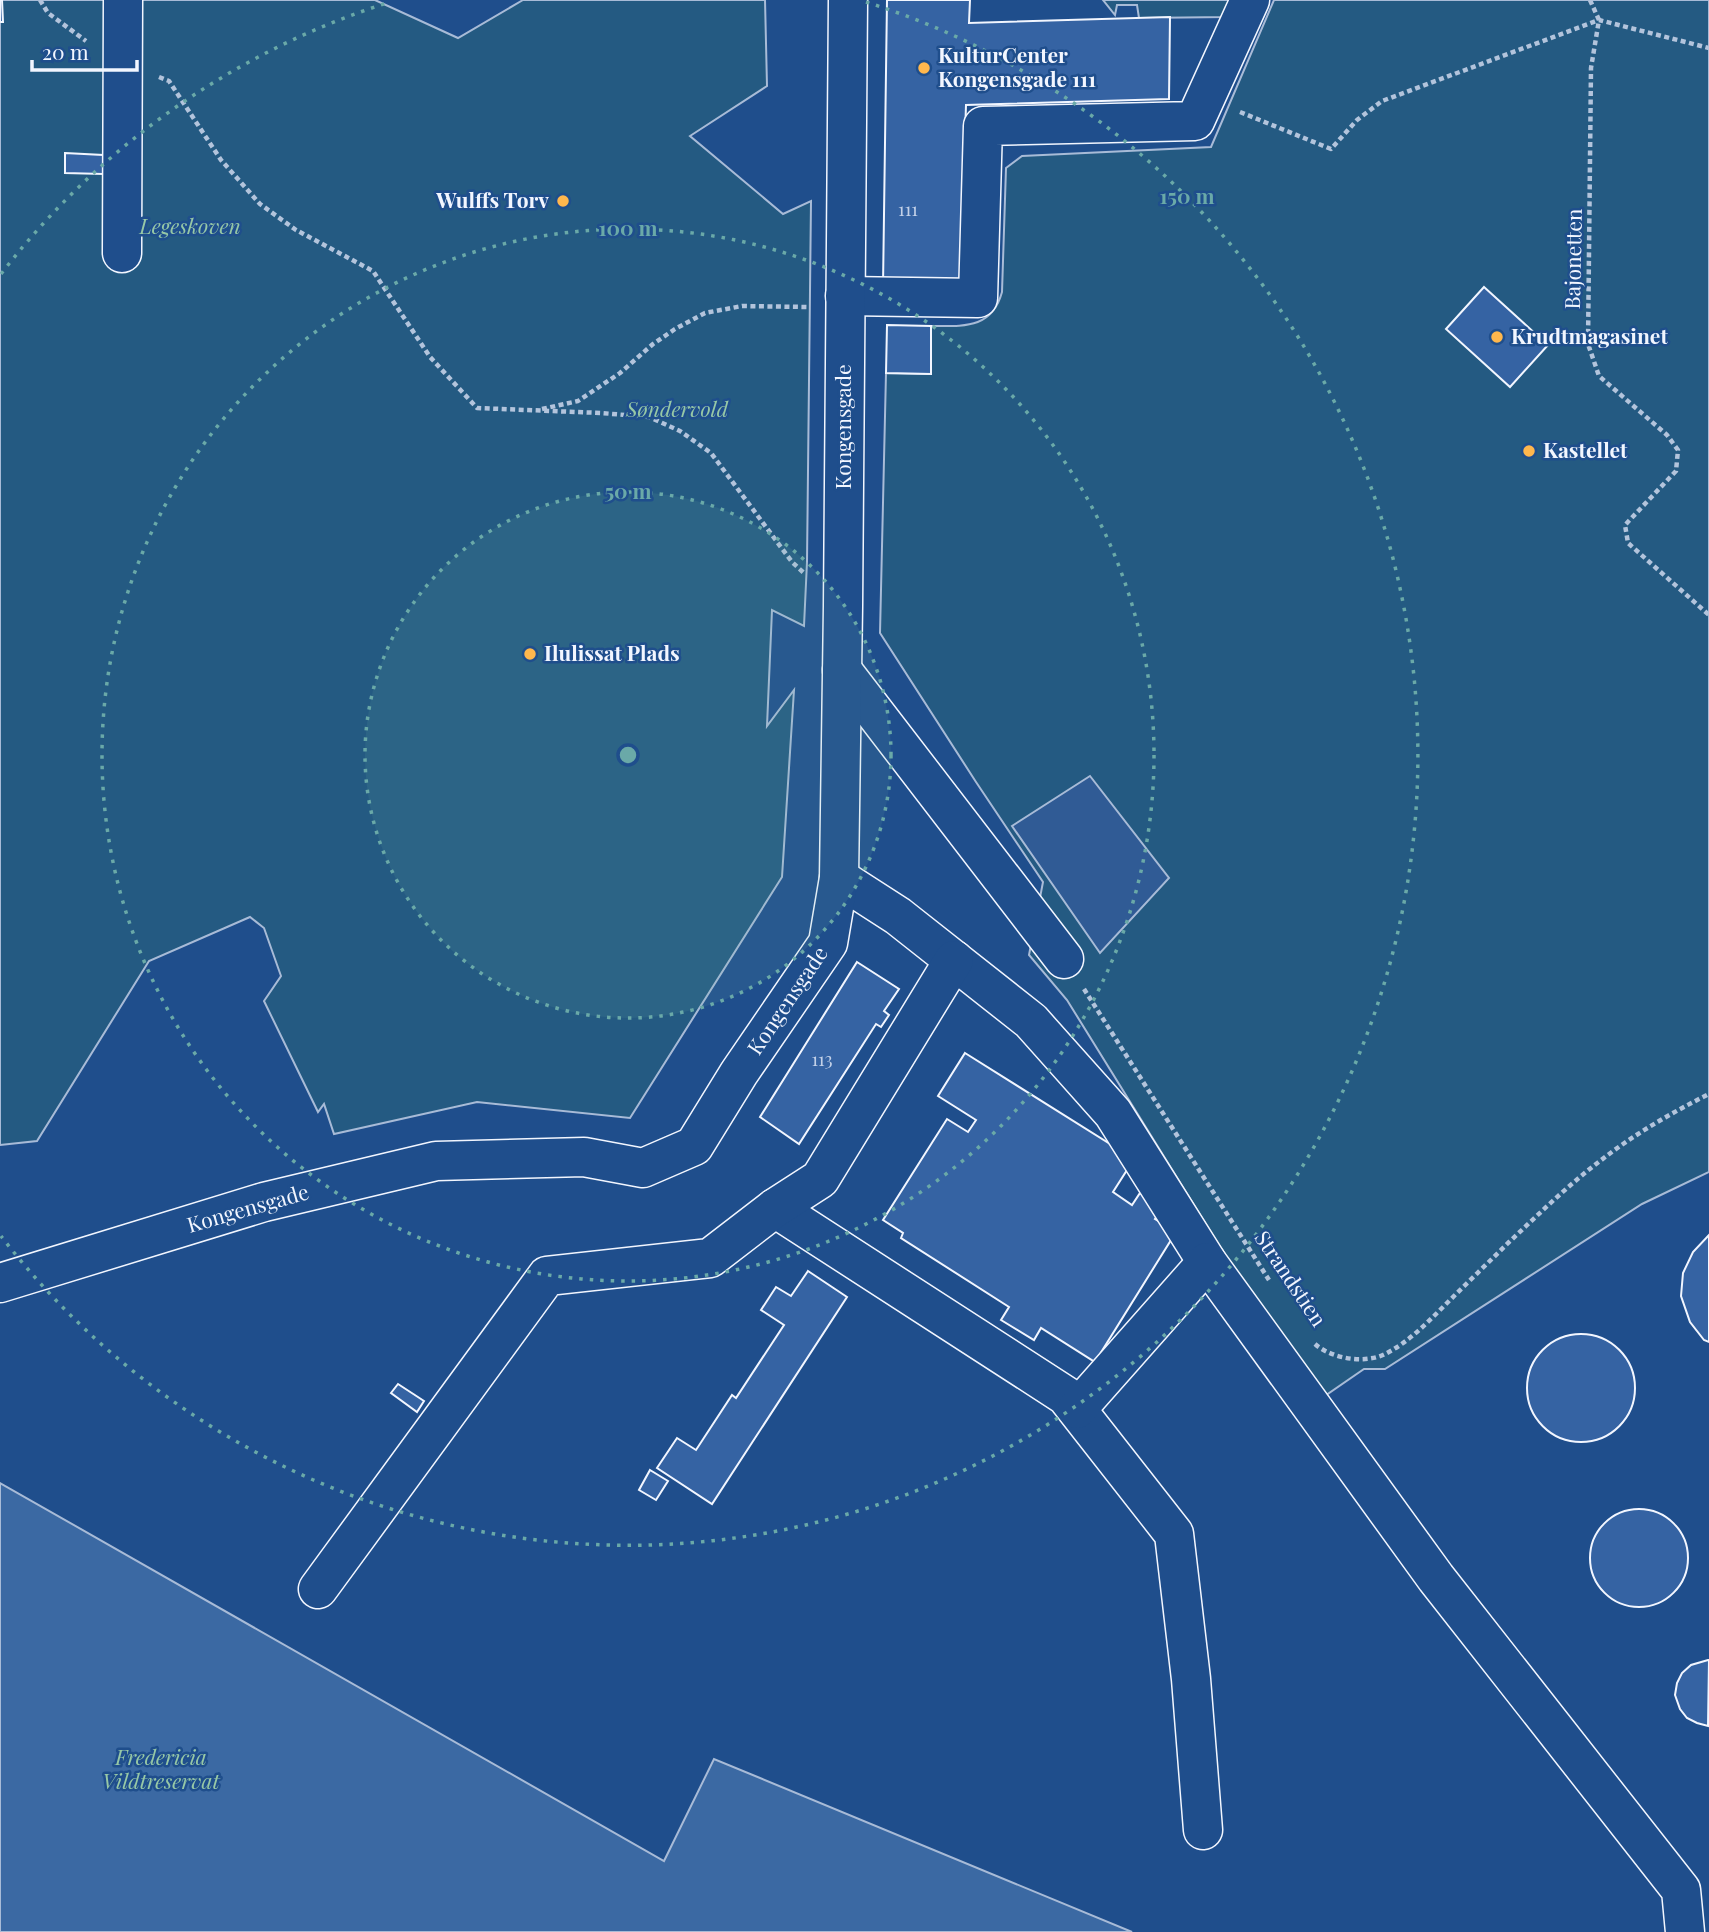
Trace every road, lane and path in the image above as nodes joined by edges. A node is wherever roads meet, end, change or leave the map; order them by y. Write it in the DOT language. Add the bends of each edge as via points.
graph roads {
  1 [pos="40,0"];
  2 [pos="123,0"];
  3 [pos="848,0"];
  4 [pos="1250,0"];
  5 [pos="1590,0"];
  6 [pos="1599,20"];
  7 [pos="1709,48"];
  8 [pos="122,61"];
  9 [pos="1206,98"];
  10 [pos="122,253"];
  11 [pos="845,302"];
  12 [pos="534,411"];
  13 [pos="843,606"];
  14 [pos="1709,615"];
  15 [pos="842,670"];
  16 [pos="839,878"];
  17 [pos="1064,959"];
  18 [pos="954,960"];
  19 [pos="1709,1094"];
  20 [pos="775,1208"];
  21 [pos="1208,1262"];
  22 [pos="0,1283"];
  23 [pos="1273,1286"];
  24 [pos="1311,1340"];
  25 [pos="1077,1409"];
  26 [pos="318,1589"];
  27 [pos="1203,1830"];
  28 [pos="1685,1932"];
  1 -- 8 [label="path" via="48,13 104,55"];
  2 -- 8 [label="street"];
  3 -- 11 [label="street, Kongensgade"];
  4 -- 9 [label="street"];
  5 -- 6 [label="path"];
  6 -- 7 [label="path"];
  6 -- 9 [label="path" via="1382,101 1331,149"];
  6 -- 14 [label="path, Bajonetten" via="1591,68 1588,344 1599,376 1678,450 1676,471 1625,525 1628,543"];
  8 -- 10 [label="street"];
  8 -- 12 [label="path" via="169,81 221,160 260,204 296,230 373,271 430,357 477,408"];
  9 -- 11 [label="street" via="1195,121 983,126 978,298"];
  11 -- 12 [label="path" via="742,306 705,313 664,336 578,401"];
  11 -- 13 [label="street, Kongensgade"];
  12 -- 13 [label="path" via="649,417 680,431 711,453 792,562"];
  13 -- 15 [label="street, Kongensgade"];
  15 -- 16 [label="street, Kongensgade"];
  15 -- 17 [label="street"];
  16 -- 18 [label="street"];
  16 -- 22 [label="street, Kongensgade" via="828,943 694,1146 643,1168 584,1157 436,1161 264,1202"];
  17 -- 23 [label="path, Strandstien"];
  18 -- 20 [label="street" via="820,1179"];
  18 -- 21 [label="street" via="1031,1021 1113,1113"];
  19 -- 24 [label="path, Strandstien" via="1675,1110 1600,1160 1418,1332 1388,1352 1376,1358 1354,1358 1319,1348"];
  20 -- 25 [label="street" via="1066,1396"];
  20 -- 26 [label="street" via="710,1258 547,1276"];
  21 -- 25 [label="street"];
  21 -- 28 [label="street" via="1436,1578 1681,1890"];
  25 -- 27 [label="street" via="1174,1534 1192,1679"];
}
